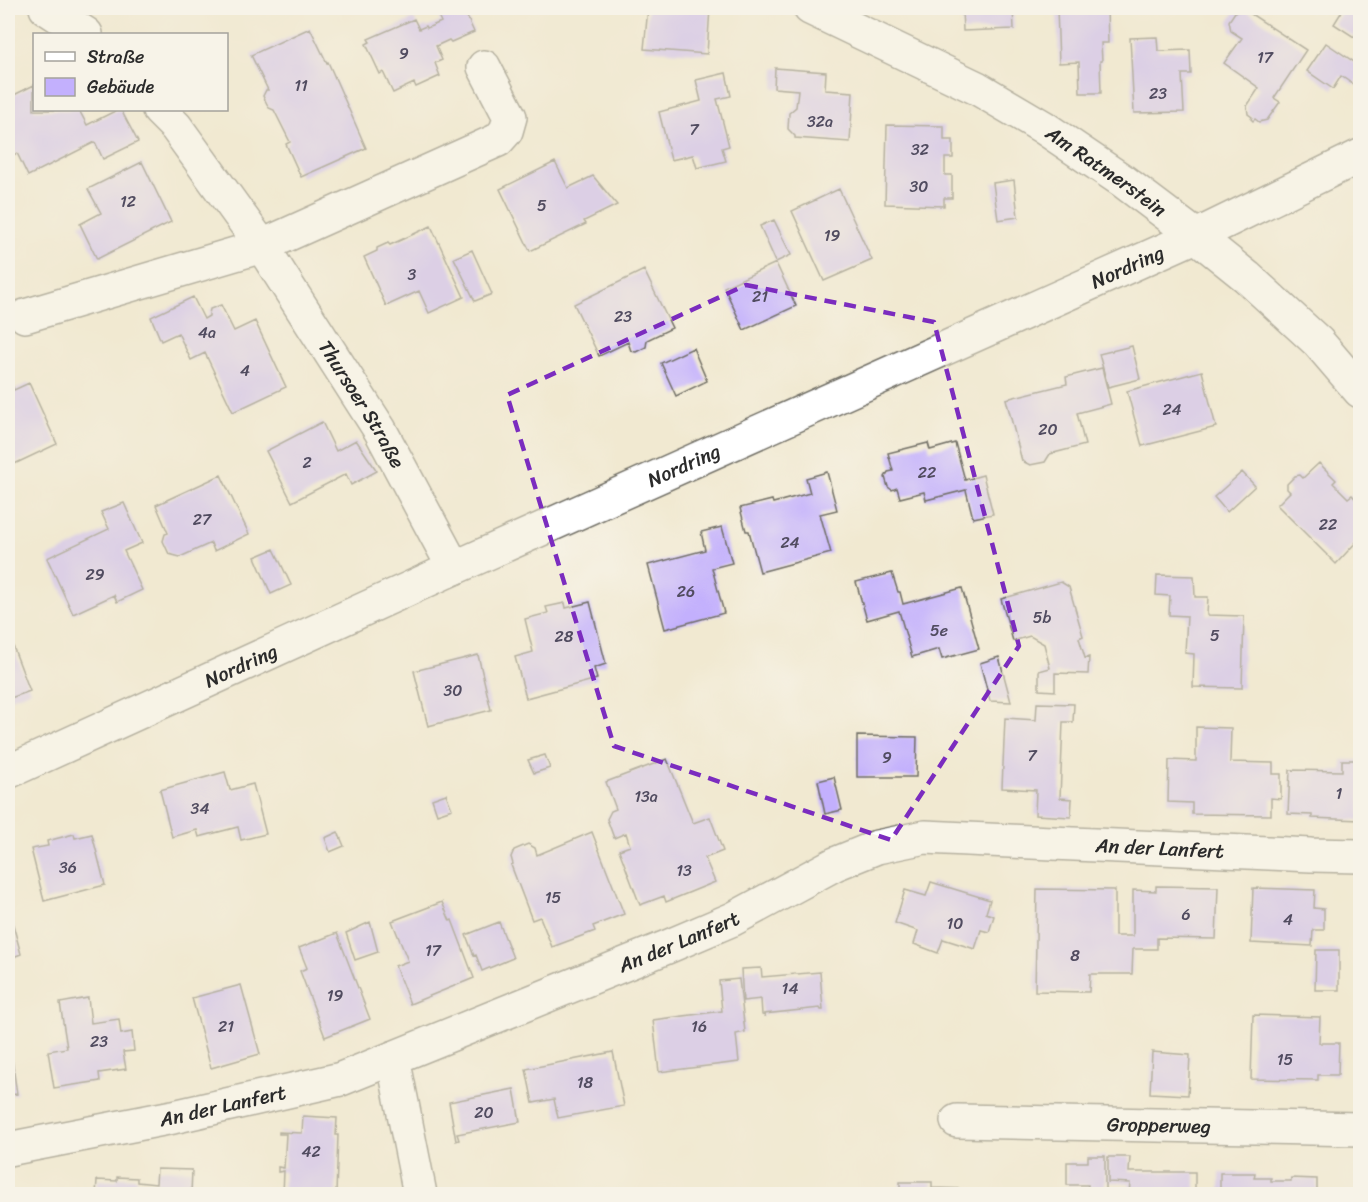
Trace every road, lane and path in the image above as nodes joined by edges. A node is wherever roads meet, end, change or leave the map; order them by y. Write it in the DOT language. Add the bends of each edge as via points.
graph roads {
  1 [pos="46,8"];
  2 [pos="810,8"];
  3 [pos="84,33"];
  4 [pos="484,67"];
  5 [pos="160,111"];
  6 [pos="1360,156"];
  7 [pos="1196,236"];
  8 [pos="262,246"];
  9 [pos="25,316"];
  10 [pos="1360,391"];
  11 [pos="454,568"];
  12 [pos="8,772"];
  13 [pos="1360,856"];
  14 [pos="393,1058"];
  15 [pos="957,1121"];
  16 [pos="1360,1129"];
  17 [pos="8,1149"];
  18 [pos="420,1194"];
  1 -- 3 [label="street"];
  2 -- 7 [label="street, Am Ratmerstein" via="977,88 1123,181"];
  4 -- 8 [label="street" via="510,117 498,140"];
  5 -- 8 [label="street, Thursoer Straße" via="176,127"];
  6 -- 7 [label="street, Nordring"];
  7 -- 10 [label="street, Am Ratmerstein" via="1318,342"];
  7 -- 11 [label="street, Nordring"];
  8 -- 9 [label="street"];
  8 -- 11 [label="street, Thursoer Straße" via="380,430"];
  11 -- 12 [label="street, Nordring"];
  13 -- 14 [label="street, An der Lanfert" via="925,837 877,847 835,864 722,923"];
  14 -- 17 [label="street, An der Lanfert" via="341,1078 173,1117"];
  14 -- 18 [label="street"];
  15 -- 16 [label="street, Gropperweg"];
}
